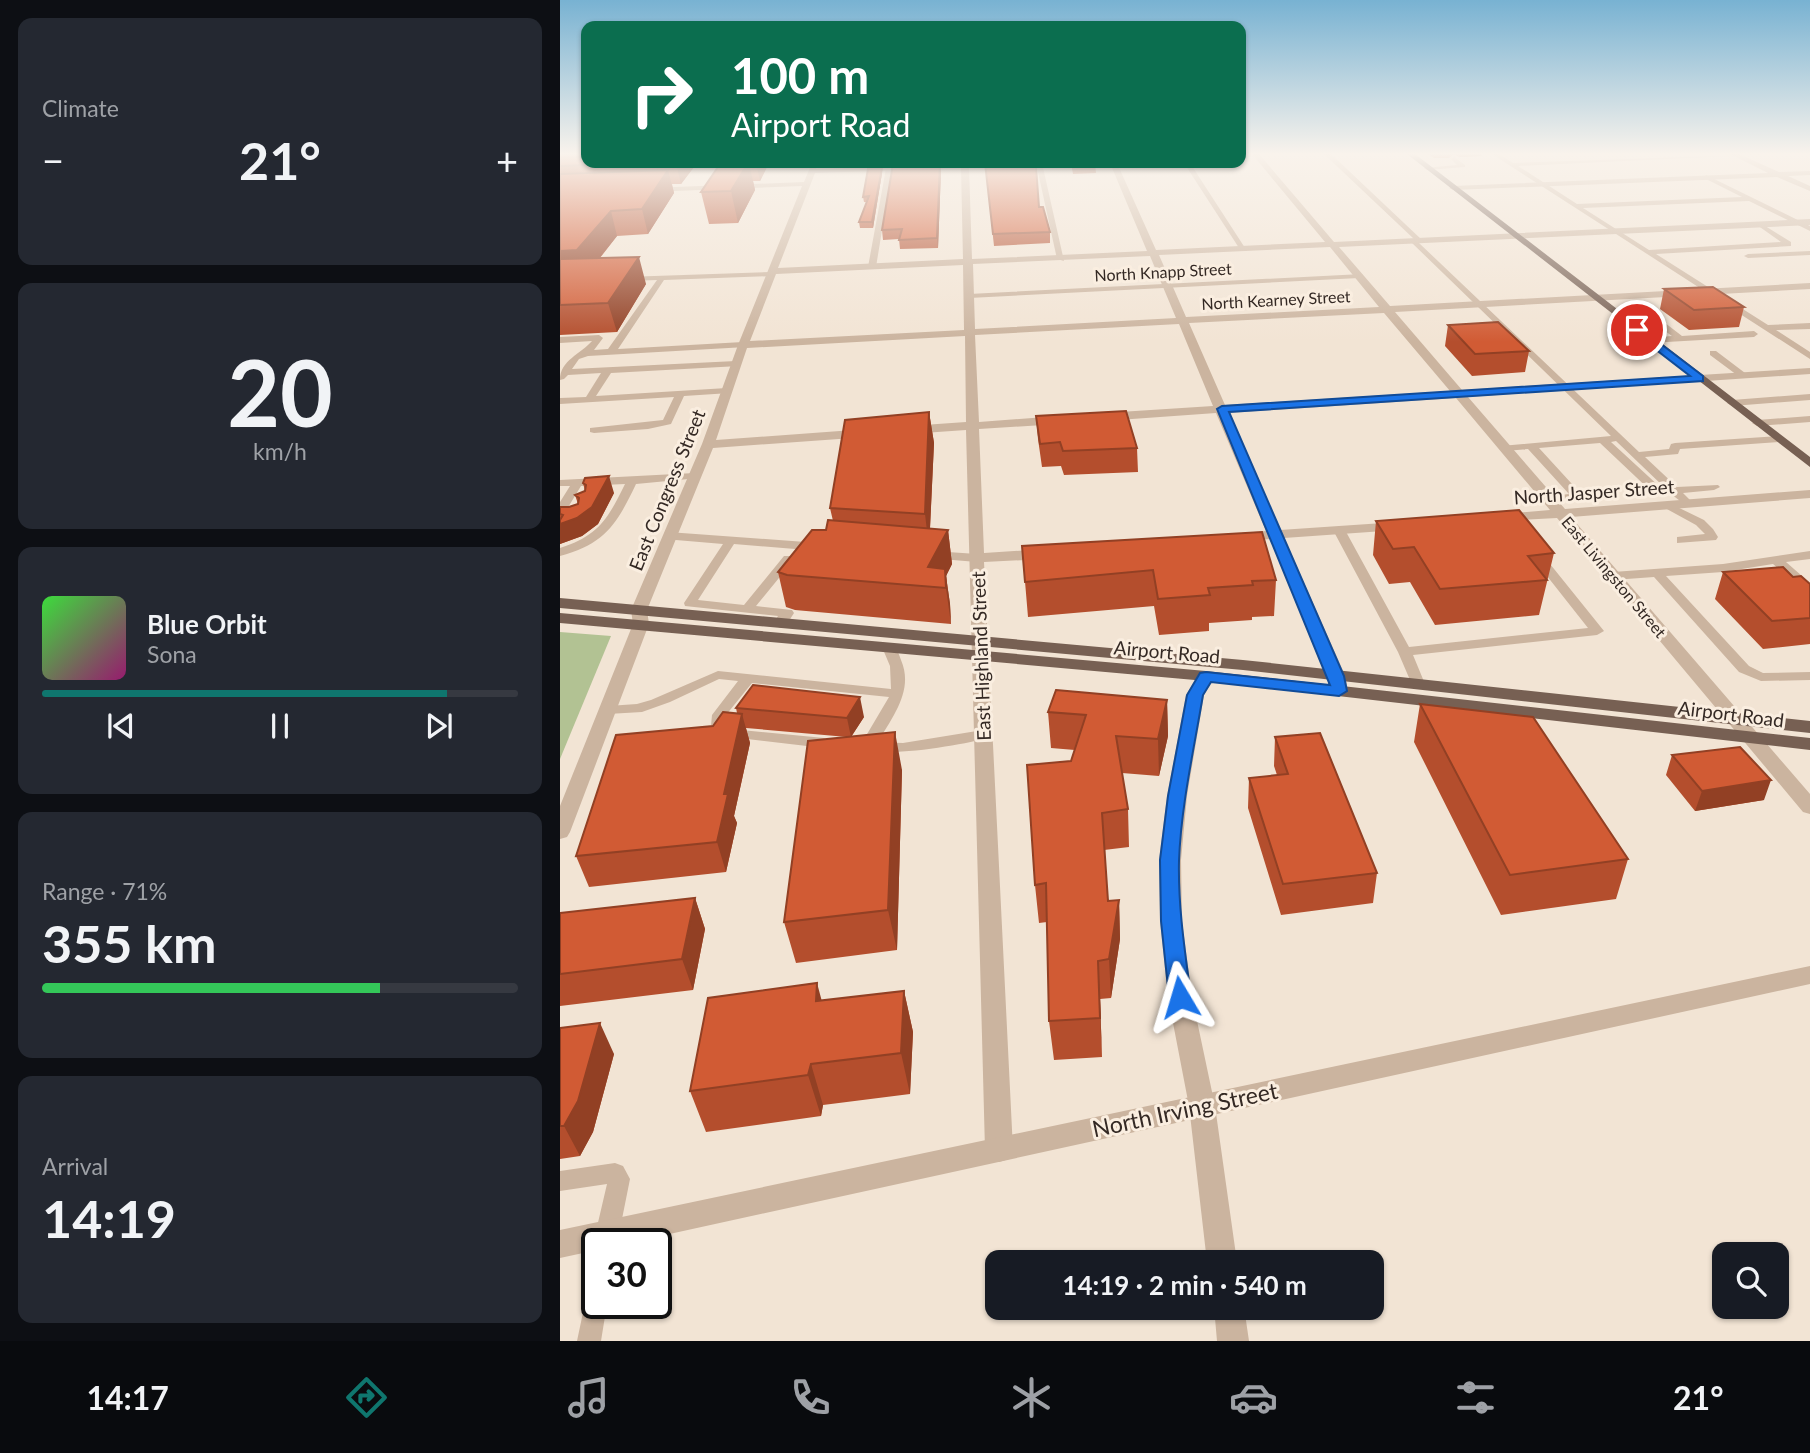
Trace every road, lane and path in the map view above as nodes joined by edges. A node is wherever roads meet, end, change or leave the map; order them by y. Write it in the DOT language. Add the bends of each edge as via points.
graph roads {
  1 [pos="793,217"];
  2 [pos="881,217"];
  3 [pos="967,217"];
  4 [pos="1051,217"];
  5 [pos="1137,217"];
  6 [pos="1223,217"];
  7 [pos="1308,217"];
  8 [pos="1392,217"];
  9 [pos="1491,217"];
  10 [pos="1591,217"];
  11 [pos="1785,217"];
  12 [pos="1810,222"];
  13 [pos="1798,223"];
  14 [pos="1760,225"];
  15 [pos="1810,229"];
  16 [pos="1616,232"];
  17 [pos="1516,236"];
  18 [pos="1417,241"];
  19 [pos="1332,245"];
  20 [pos="1244,249"];
  21 [pos="1648,252"];
  22 [pos="1810,253"];
  23 [pos="1153,254"];
  24 [pos="1061,259"];
  25 [pos="1662,260"];
  26 [pos="968,263"];
  27 [pos="872,267"];
  28 [pos="771,272"];
  29 [pos="1359,276"];
  30 [pos="662,278"];
  31 [pos="616,280"];
  32 [pos="1168,286"];
  33 [pos="1810,286"];
  34 [pos="1710,292"];
  35 [pos="969,296"];
  36 [pos="1595,298"];
  37 [pos="1481,304"];
  38 [pos="1388,309"];
  39 [pos="1642,311"];
  40 [pos="1653,318"];
  41 [pos="1624,320"];
  42 [pos="1184,321"];
  43 [pos="1810,326"];
  44 [pos="1767,328"];
  45 [pos="970,332"];
  46 [pos="1754,334"];
  47 [pos="1680,338"];
  48 [pos="560,340"];
  49 [pos="1650,340"];
  50 [pos="743,345"];
  51 [pos="611,352"];
  52 [pos="587,353"];
  53 [pos="1713,353"];
  54 [pos="1810,356"];
  55 [pos="736,364"];
  56 [pos="608,370"];
  57 [pos="1810,371"];
  58 [pos="562,375"];
  59 [pos="1745,376"];
  60 [pos="1700,379"];
  61 [pos="1565,387"];
  62 [pos="727,391"];
  63 [pos="680,394"];
  64 [pos="1459,394"];
  65 [pos="1810,397"];
  66 [pos="589,399"];
  67 [pos="560,401"];
  68 [pos="1731,403"];
  69 [pos="1222,409"];
  70 [pos="1083,418"];
  71 [pos="1070,419"];
  72 [pos="1810,419"];
  73 [pos="1757,423"];
  74 [pos="972,425"];
  75 [pos="594,430"];
  76 [pos="889,431"];
  77 [pos="875,432"];
  78 [pos="1619,439"];
  79 [pos="1779,439"];
  80 [pos="1603,440"];
  81 [pos="708,444"];
  82 [pos="1531,446"];
  83 [pos="1505,448"];
  84 [pos="1636,454"];
  85 [pos="1810,463"];
  86 [pos="695,476"];
  87 [pos="632,481"];
  88 [pos="560,483"];
  89 [pos="577,483"];
  90 [pos="1714,487"];
  91 [pos="1674,491"];
  92 [pos="1810,494"];
  93 [pos="1548,499"];
  94 [pos="609,502"];
  95 [pos="622,502"];
  96 [pos="1688,504"];
  97 [pos="1669,506"];
  98 [pos="565,512"];
  99 [pos="616,514"];
  100 [pos="1561,514"];
  101 [pos="602,516"];
  102 [pos="1505,522"];
  103 [pos="1417,524"];
  104 [pos="1339,530"];
  105 [pos="1277,534"];
  106 [pos="668,536"];
  107 [pos="1222,539"];
  108 [pos="731,540"];
  109 [pos="1681,540"];
  110 [pos="800,545"];
  111 [pos="827,547"];
  112 [pos="1531,549"];
  113 [pos="560,552"];
  114 [pos="1056,553"];
  115 [pos="922,554"];
  116 [pos="1810,555"];
  117 [pos="977,558"];
  118 [pos="1777,561"];
  119 [pos="1657,573"];
  120 [pos="1613,576"];
  121 [pos="1810,589"];
  122 [pos="560,606"];
  123 [pos="747,609"];
  124 [pos="709,611"];
  125 [pos="640,617"];
  126 [pos="779,624"];
  127 [pos="889,647"];
  128 [pos="979,648"];
  129 [pos="1405,652"];
  130 [pos="1206,676"];
  131 [pos="1810,676"];
  132 [pos="748,678"];
  133 [pos="1338,683"];
  134 [pos="1418,684"];
  135 [pos="898,694"];
  136 [pos="608,710"];
  137 [pos="1734,719"];
  138 [pos="1810,727"];
  139 [pos="984,735"];
  140 [pos="1748,737"];
  141 [pos="1810,744"];
  142 [pos="868,746"];
  143 [pos="1802,788"];
  144 [pos="1810,807"];
  145 [pos="560,832"];
  146 [pos="1810,975"];
  147 [pos="1202,1106"];
  148 [pos="999,1150"];
  149 [pos="560,1181"];
  150 [pos="608,1228"];
  151 [pos="654,1228"];
  152 [pos="581,1242"];
  153 [pos="560,1244"];
  154 [pos="1220,1250"];
  155 [pos="593,1319"];
  156 [pos="1230,1320"];
  157 [pos="589,1341"];
  158 [pos="1233,1341"];
  1 -- 28 [label="street, East Congress Street"];
  2 -- 27 [label="lane"];
  3 -- 26 [label="street, East Highland Street"];
  4 -- 24 [label="lane"];
  5 -- 23 [label="street"];
  6 -- 20 [label="lane"];
  7 -- 19 [label="street, East Livingston Street"];
  8 -- 18 [label="lane"];
  9 -- 17 [label="main road"];
  10 -- 16 [label="lane"];
  11 -- 13 [label="lane"];
  12 -- 13 [label="street"];
  13 -- 14 [label="street"];
  13 -- 15 [label="lane"];
  14 -- 16 [label="street"];
  14 -- 21 [label="lane" via="1788,244"];
  16 -- 17 [label="street"];
  16 -- 21 [label="lane"];
  17 -- 18 [label="street"];
  17 -- 36 [label="main road"];
  18 -- 19 [label="street"];
  18 -- 37 [label="lane"];
  19 -- 20 [label="street"];
  19 -- 29 [label="street, East Livingston Street"];
  20 -- 23 [label="street"];
  21 -- 25 [label="lane"];
  22 -- 25 [label="lane"];
  23 -- 24 [label="street"];
  23 -- 32 [label="street"];
  24 -- 26 [label="street"];
  25 -- 34 [label="lane"];
  26 -- 27 [label="street"];
  26 -- 35 [label="street, East Highland Street"];
  27 -- 28 [label="street"];
  28 -- 30 [label="lane"];
  28 -- 50 [label="street, East Congress Street"];
  29 -- 32 [label="lane, North Knapp Street"];
  29 -- 38 [label="street, East Livingston Street"];
  30 -- 31 [label="lane"];
  30 -- 51 [label="lane"];
  32 -- 35 [label="lane, North Knapp Street"];
  32 -- 42 [label="street"];
  33 -- 34 [label="street, North Kearney Street"];
  34 -- 36 [label="street, North Kearney Street"];
  34 -- 44 [label="lane"];
  35 -- 45 [label="street, East Highland Street"];
  36 -- 37 [label="street, North Kearney Street"];
  36 -- 41 [label="main road"];
  37 -- 38 [label="street, North Kearney Street"];
  37 -- 61 [label="lane"];
  38 -- 42 [label="street, North Kearney Street"];
  38 -- 64 [label="street, East Livingston Street"];
  39 -- 40 [label="lane"];
  40 -- 41 [label="lane"];
  40 -- 47 [label="lane"];
  41 -- 49 [label="main road"];
  42 -- 45 [label="street, North Kearney Street"];
  42 -- 69 [label="street"];
  43 -- 44 [label="lane"];
  44 -- 54 [label="lane"];
  45 -- 50 [label="street, North Kearney Street"];
  45 -- 74 [label="street, East Highland Street"];
  46 -- 47 [label="lane"];
  47 -- 49 [label="lane"];
  48 -- 52 [label="lane" via="599,338"];
  49 -- 60 [label="main road"];
  50 -- 51 [label="lane"];
  50 -- 55 [label="street, East Congress Street"];
  51 -- 52 [label="lane"];
  52 -- 58 [label="lane" via="576,357"];
  53 -- 59 [label="lane"];
  55 -- 56 [label="lane"];
  55 -- 62 [label="street, East Congress Street"];
  56 -- 58 [label="lane"];
  56 -- 66 [label="lane"];
  57 -- 59 [label="street"];
  59 -- 60 [label="street"];
  60 -- 61 [label="street"];
  60 -- 68 [label="main road"];
  61 -- 64 [label="street"];
  61 -- 78 [label="lane"];
  62 -- 63 [label="lane"];
  62 -- 81 [label="street, East Congress Street"];
  63 -- 66 [label="lane"];
  63 -- 75 [label="lane" via="667,422"];
  64 -- 69 [label="street"];
  64 -- 83 [label="street, East Livingston Street"];
  65 -- 68 [label="lane"];
  66 -- 67 [label="lane"];
  68 -- 73 [label="main road"];
  69 -- 70 [label="street"];
  69 -- 105 [label="street"];
  71 -- 74 [label="street"];
  72 -- 73 [label="lane"];
  73 -- 79 [label="main road"];
  74 -- 76 [label="street"];
  74 -- 117 [label="street, East Highland Street"];
  77 -- 81 [label="street"];
  78 -- 80 [label="lane"];
  78 -- 84 [label="lane"];
  79 -- 84 [label="lane" via="1675,446 1674,452"];
  79 -- 85 [label="main road"];
  80 -- 82 [label="lane"];
  80 -- 91 [label="lane" via="1658,492"];
  81 -- 86 [label="street, East Congress Street"];
  82 -- 83 [label="lane"];
  82 -- 93 [label="lane" via="1577,496"];
  83 -- 93 [label="street, East Livingston Street"];
  84 -- 91 [label="lane"];
  86 -- 87 [label="lane"];
  86 -- 106 [label="street, East Congress Street"];
  87 -- 89 [label="lane"];
  87 -- 95 [label="lane"];
  88 -- 89 [label="lane"];
  89 -- 98 [label="lane"];
  90 -- 91 [label="lane"];
  91 -- 96 [label="lane"];
  92 -- 96 [label="street, North Jasper Street"];
  93 -- 100 [label="street, East Livingston Street"];
  94 -- 95 [label="lane"];
  95 -- 99 [label="lane"];
  96 -- 97 [label="street, North Jasper Street"];
  97 -- 100 [label="street, North Jasper Street"];
  97 -- 109 [label="lane" via="1710,529 1712,537"];
  99 -- 101 [label="lane"];
  99 -- 113 [label="lane" via="600,530"];
  100 -- 102 [label="street, North Jasper Street"];
  100 -- 120 [label="street, East Livingston Street"];
  103 -- 104 [label="street"];
  104 -- 105 [label="street"];
  104 -- 129 [label="lane"];
  105 -- 107 [label="street"];
  105 -- 133 [label="street"];
  106 -- 108 [label="lane"];
  106 -- 125 [label="street, East Congress Street"];
  108 -- 110 [label="lane"];
  108 -- 124 [label="lane" via="690,603"];
  110 -- 111 [label="lane"];
  110 -- 123 [label="lane"];
  112 -- 129 [label="lane" via="1597,631"];
  114 -- 117 [label="street"];
  115 -- 117 [label="lane"];
  116 -- 118 [label="lane"];
  117 -- 128 [label="street, East Highland Street"];
  118 -- 119 [label="lane"];
  118 -- 121 [label="lane"];
  119 -- 120 [label="lane"];
  119 -- 131 [label="lane" via="1744,669 1761,677"];
  120 -- 137 [label="street, East Livingston Street"];
  122 -- 125 [label="main road, Airport Road"];
  123 -- 124 [label="lane"];
  123 -- 126 [label="lane" via="787,613"];
  124 -- 125 [label="main road, Airport Road"];
  124 -- 126 [label="main road, Airport Road"];
  125 -- 127 [label="main road, Airport Road"];
  125 -- 136 [label="street, East Congress Street"];
  126 -- 128 [label="main road, Airport Road"];
  127 -- 128 [label="main road, Airport Road"];
  127 -- 135 [label="lane" via="897,666"];
  128 -- 130 [label="main road, Airport Road"];
  128 -- 133 [label="main road, Airport Road"];
  128 -- 139 [label="street, East Highland Street"];
  129 -- 134 [label="lane"];
  130 -- 133 [label="main road, Airport Road"];
  130 -- 147 [label="street" via="1195,695 1170,860 1180,997"];
  132 -- 135 [label="lane"];
  132 -- 136 [label="lane" via="718,675 644,707"];
  132 -- 142 [label="lane" via="719,715 718,726 727,733"];
  133 -- 134 [label="main road, Airport Road"];
  133 -- 140 [label="main road, Airport Road"];
  134 -- 137 [label="main road, Airport Road"];
  135 -- 142 [label="lane"];
  136 -- 145 [label="street, East Congress Street"];
  137 -- 138 [label="main road, Airport Road"];
  137 -- 140 [label="street, East Livingston Street"];
  139 -- 142 [label="lane" via="903,748"];
  139 -- 148 [label="street, East Highland Street"];
  140 -- 141 [label="main road, Airport Road"];
  140 -- 143 [label="street, East Livingston Street"];
  143 -- 144 [label="street, East Livingston Street"];
  146 -- 147 [label="street, North Irving Street"];
  147 -- 148 [label="street, North Irving Street"];
  147 -- 154 [label="street"];
  148 -- 151 [label="street, North Irving Street"];
  149 -- 150 [label="lane" via="615,1173 619,1179"];
  152 -- 153 [label="street, North Irving Street"];
  155 -- 157 [label="lane"];
  156 -- 158 [label="street"];
}
